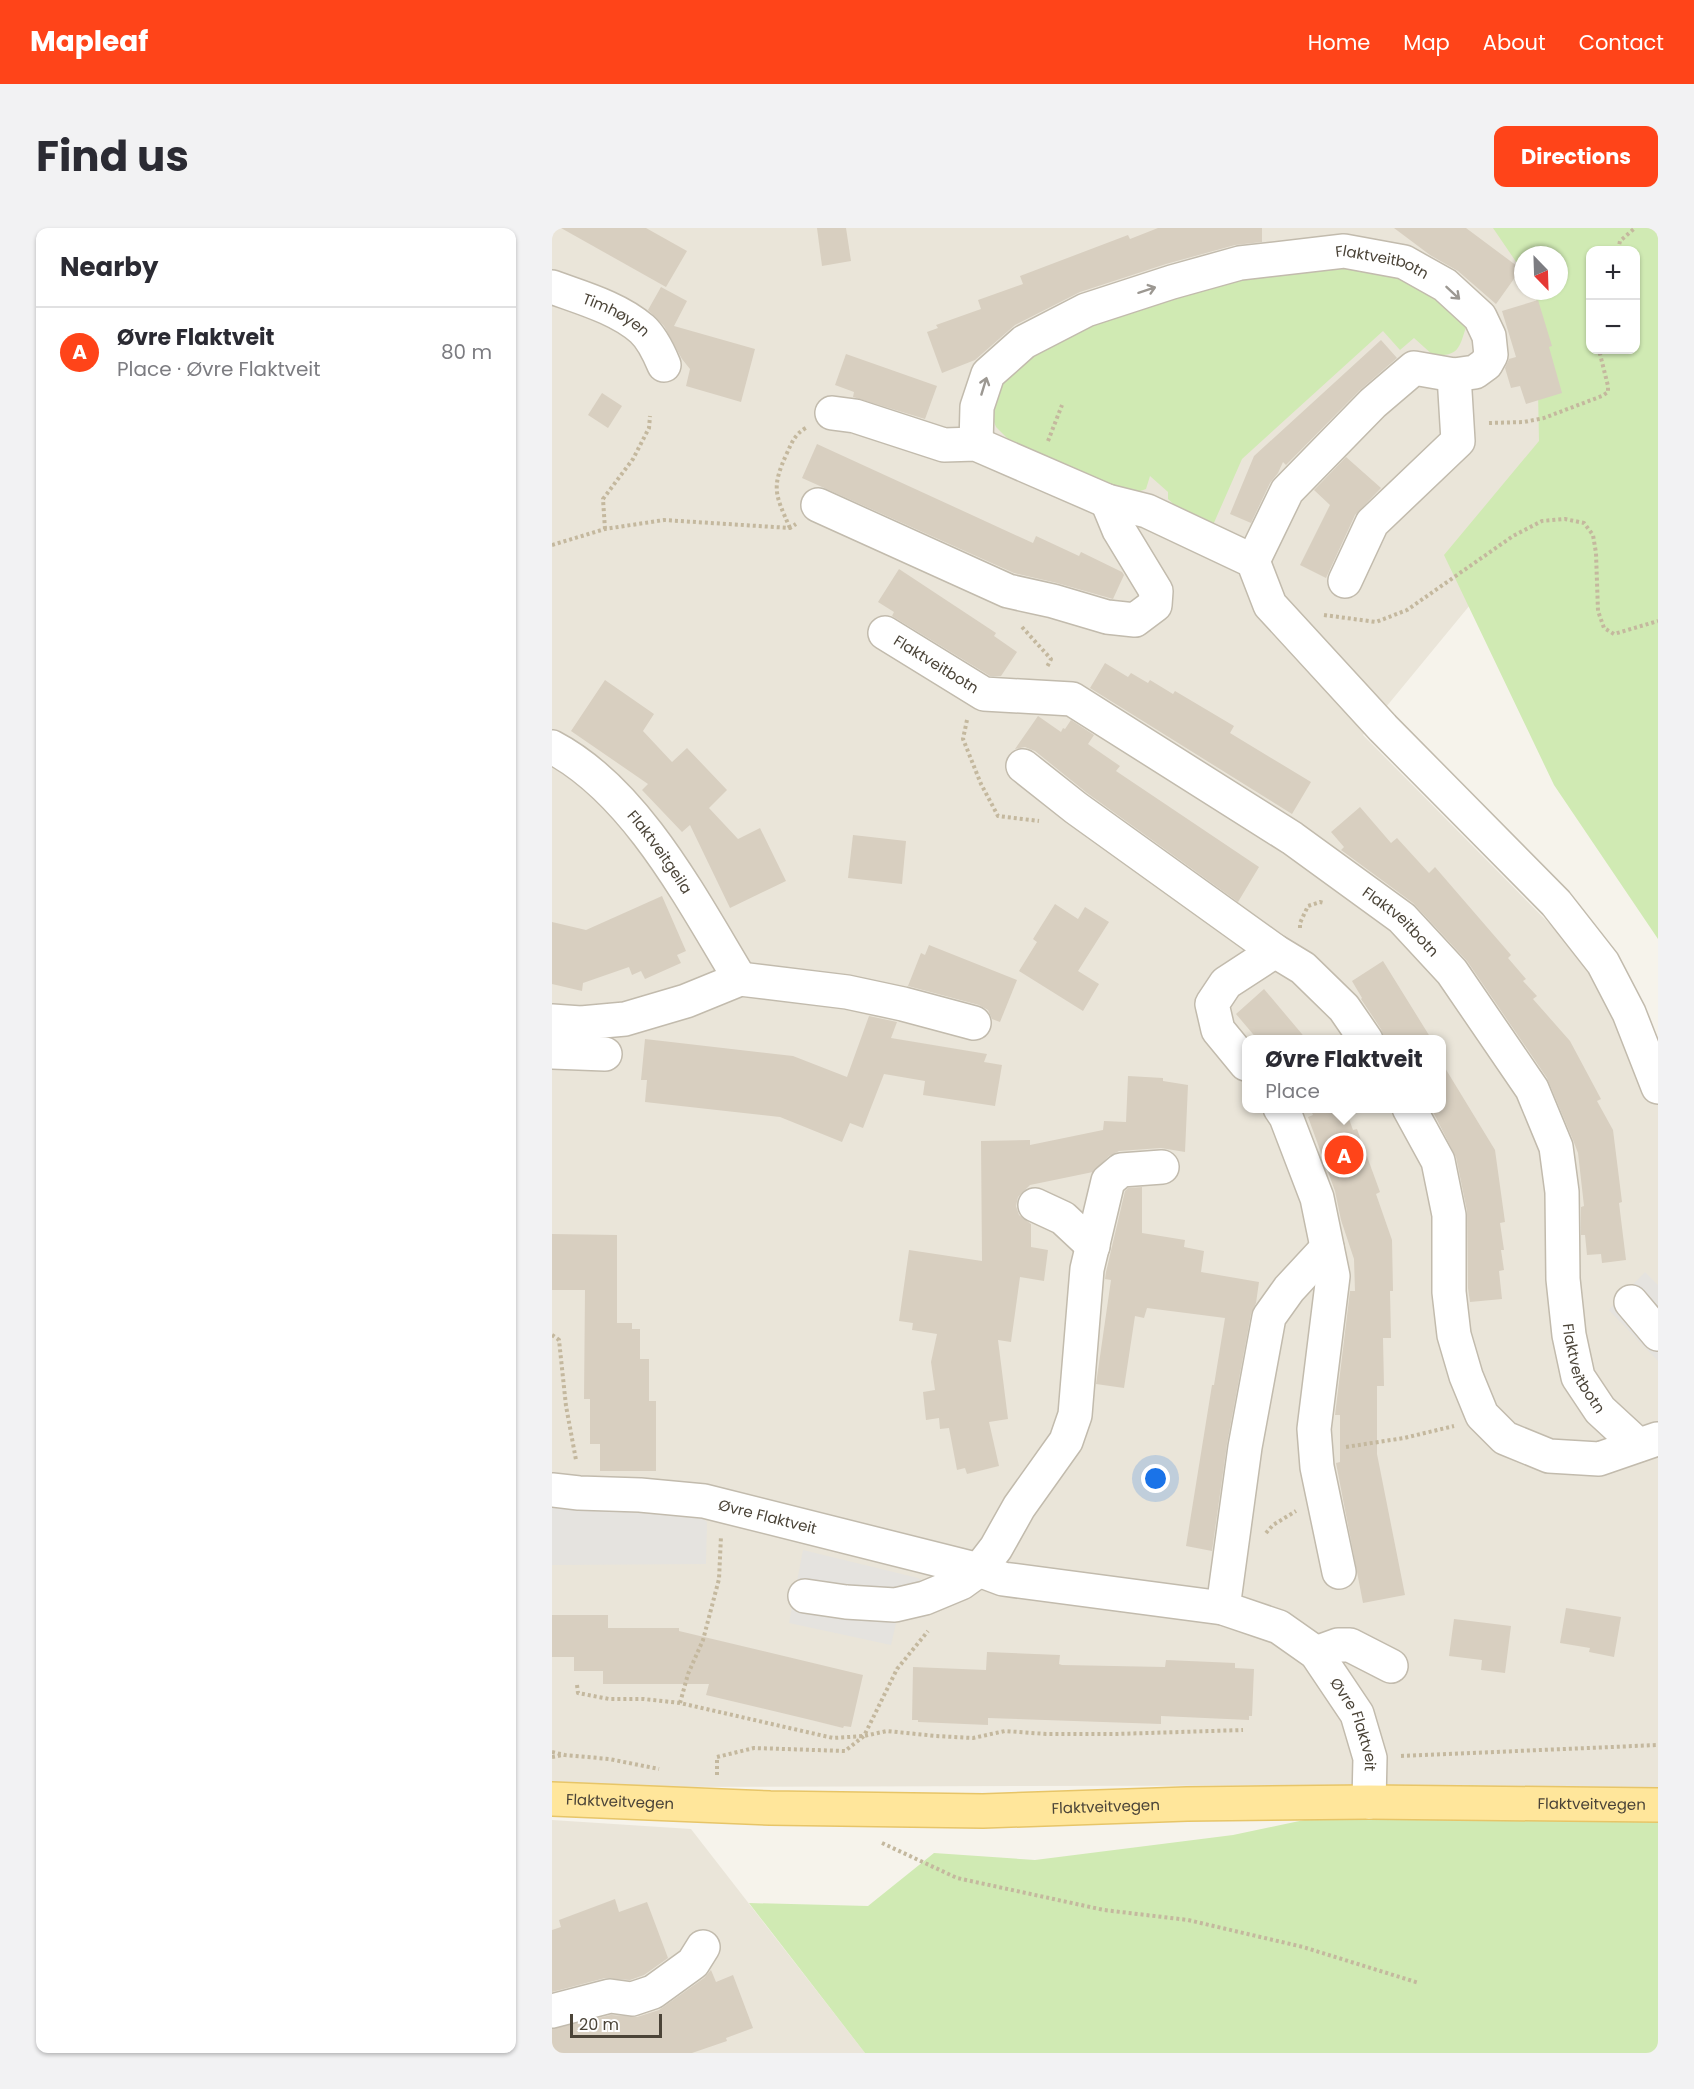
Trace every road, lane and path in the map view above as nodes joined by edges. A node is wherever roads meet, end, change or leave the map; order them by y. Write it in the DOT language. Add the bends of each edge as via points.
graph roads {
  1 [pos="1635,228"];
  2 [pos="1619,246"];
  3 [pos="552,287"];
  4 [pos="1600,354"];
  5 [pos="664,365"];
  6 [pos="1454,375"];
  7 [pos="1062,405"];
  8 [pos="832,413"];
  9 [pos="650,416"];
  10 [pos="1458,441"];
  11 [pos="976,444"];
  12 [pos="1036,469"];
  13 [pos="1107,501"];
  14 [pos="818,506"];
  15 [pos="789,528"];
  16 [pos="605,529"];
  17 [pos="552,545"];
  18 [pos="1253,561"];
  19 [pos="1345,581"];
  20 [pos="1053,600"];
  21 [pos="1323,615"];
  22 [pos="1658,621"];
  23 [pos="885,633"];
  24 [pos="1017,696"];
  25 [pos="552,747"];
  26 [pos="1023,766"];
  27 [pos="1330,904"];
  28 [pos="1275,951"];
  29 [pos="1303,968"];
  30 [pos="740,979"];
  31 [pos="552,1021"];
  32 [pos="974,1023"];
  33 [pos="1363,1035"];
  34 [pos="552,1052"];
  35 [pos="605,1054"];
  36 [pos="1242,1059"];
  37 [pos="1658,1087"];
  38 [pos="1283,1113"];
  39 [pos="1412,1113"];
  40 [pos="1162,1167"];
  41 [pos="1035,1205"];
  42 [pos="1093,1246"];
  43 [pos="1327,1248"];
  44 [pos="1631,1302"];
  45 [pos="1657,1332"];
  46 [pos="552,1335"];
  47 [pos="1482,1415"];
  48 [pos="1648,1441"];
  49 [pos="1363,1445"];
  50 [pos="566,1491"];
  51 [pos="722,1506"];
  52 [pos="1319,1513"];
  53 [pos="1232,1553"];
  54 [pos="979,1570"];
  55 [pos="1339,1572"];
  56 [pos="806,1596"];
  57 [pos="1223,1608"];
  58 [pos="934,1624"];
  59 [pos="1316,1653"];
  60 [pos="1391,1666"];
  61 [pos="577,1685"];
  62 [pos="680,1703"];
  63 [pos="1243,1730"];
  64 [pos="864,1736"];
  65 [pos="1658,1745"];
  66 [pos="552,1752"];
  67 [pos="552,1757"];
  68 [pos="1370,1758"];
  69 [pos="717,1777"];
  70 [pos="552,1799"];
  71 [pos="1369,1802"];
  72 [pos="1658,1805"];
  73 [pos="876,1840"];
  74 [pos="704,1947"];
  75 [pos="1419,1983"];
  76 [pos="552,2011"];
  1 -- 2 [label="path"];
  3 -- 5 [label="street, Timhøyen" via="616,312 643,330"];
  4 -- 10 [label="path" via="1608,386 1608,392 1602,396 1544,418 1476,427"];
  6 -- 10 [label="street"];
  11 -- 6 [label="street, Flaktveitbotn, one-way" via="977,407 988,374 1024,342 1086,310 1240,263 1344,251 1404,262 1444,285 1480,317 1489,336 1491,355 1486,364 1475,372"];
  6 -- 18 [label="street, Flaktveitbotn" via="1414,368 1373,403 1287,491"];
  7 -- 12 [label="path"];
  8 -- 11 [label="street" via="855,416 944,445"];
  8 -- 15 [label="path" via="796,433 776,477 777,500"];
  9 -- 16 [label="path" via="649,428 633,459 603,499"];
  10 -- 19 [label="street" via="1372,524"];
  11 -- 12 [label="street"];
  12 -- 13 [label="street"];
  13 -- 18 [label="street" via="1147,511"];
  13 -- 20 [label="street" via="1119,530 1156,591 1155,605 1135,620 1107,617"];
  14 -- 15 [label="path"];
  14 -- 20 [label="street" via="1008,591"];
  15 -- 16 [label="path" via="664,520"];
  16 -- 17 [label="path"];
  18 -- 37 [label="street" via="1270,605 1383,728 1556,903 1603,963 1629,1013"];
  20 -- 24 [label="path" via="1041,610 1021,616 1019,624 1051,659"];
  21 -- 22 [label="path" via="1376,622 1407,610 1513,536 1542,521 1565,519 1584,523 1593,535 1598,611 1604,628 1614,634"];
  23 -- 24 [label="street, Flaktveitbotn" via="984,694"];
  24 -- 48 [label="street, Flaktveitbotn" via="1072,699 1200,779 1292,838 1402,918 1452,972 1532,1089 1556,1147 1562,1192 1567,1324 1578,1377 1600,1410"];
  25 -- 30 [label="street, Flaktveitgeila" via="599,779 634,818 673,869"];
  26 -- 28 [label="street"];
  27 -- 29 [label="path" via="1308,906 1300,923"];
  28 -- 29 [label="street"];
  28 -- 36 [label="street" via="1226,983 1212,1004 1218,1030"];
  29 -- 33 [label="street" via="1344,1008"];
  30 -- 31 [label="street" via="686,1001 625,1019"];
  30 -- 32 [label="street" via="848,992"];
  34 -- 35 [label="street"];
  38 -- 43 [label="street" via="1317,1198"];
  39 -- 47 [label="street, Flaktveitbotn" via="1438,1161 1449,1215 1449,1292 1454,1335"];
  40 -- 42 [label="street" via="1121,1170 1108,1181"];
  41 -- 42 [label="street" via="1063,1218"];
  42 -- 54 [label="street" via="1084,1295 1075,1415 1063,1447"];
  43 -- 52 [label="street" via="1333,1276 1314,1430"];
  43 -- 53 [label="street" via="1269,1317 1245,1448"];
  44 -- 45 [label="street"];
  46 -- 50 [label="path" via="559,1340 577,1466"];
  47 -- 48 [label="street, Flaktveitbotn" via="1505,1438 1549,1455 1599,1459"];
  47 -- 49 [label="path" via="1454,1426"];
  50 -- 51 [label="street, Øvre Flaktveit" via="640,1494"];
  51 -- 54 [label="street, Øvre Flaktveit"];
  51 -- 62 [label="path" via="719,1579 703,1640 687,1674"];
  52 -- 53 [label="path" via="1285,1516 1265,1535"];
  52 -- 55 [label="street"];
  53 -- 57 [label="street"];
  54 -- 56 [label="street" via="961,1583 925,1598 895,1605"];
  54 -- 57 [label="street, Øvre Flaktveit" via="1004,1579"];
  57 -- 59 [label="street, Øvre Flaktveit" via="1279,1626"];
  58 -- 64 [label="path" via="897,1669"];
  59 -- 60 [label="street" via="1350,1644"];
  59 -- 68 [label="street, Øvre Flaktveit" via="1357,1713"];
  61 -- 62 [label="path" via="578,1693 609,1699"];
  62 -- 64 [label="path" via="833,1738"];
  63 -- 64 [label="path" via="1105,1734 1005,1731 973,1738 887,1731"];
  64 -- 69 [label="path" via="845,1751 754,1748 717,1757"];
  65 -- 68 [label="path"];
  66 -- 67 [label="path" via="565,1755"];
  68 -- 71 [label="street, Øvre Flaktveit"];
  70 -- 71 [label="main road, Flaktveitvegen" via="983,1811"];
  71 -- 72 [label="main road, Flaktveitvegen"];
  73 -- 75 [label="path" via="957,1878 1104,1910 1188,1920 1303,1947"];
  74 -- 76 [label="street" via="693,1963 653,1992 632,1999 610,1996"];
}
